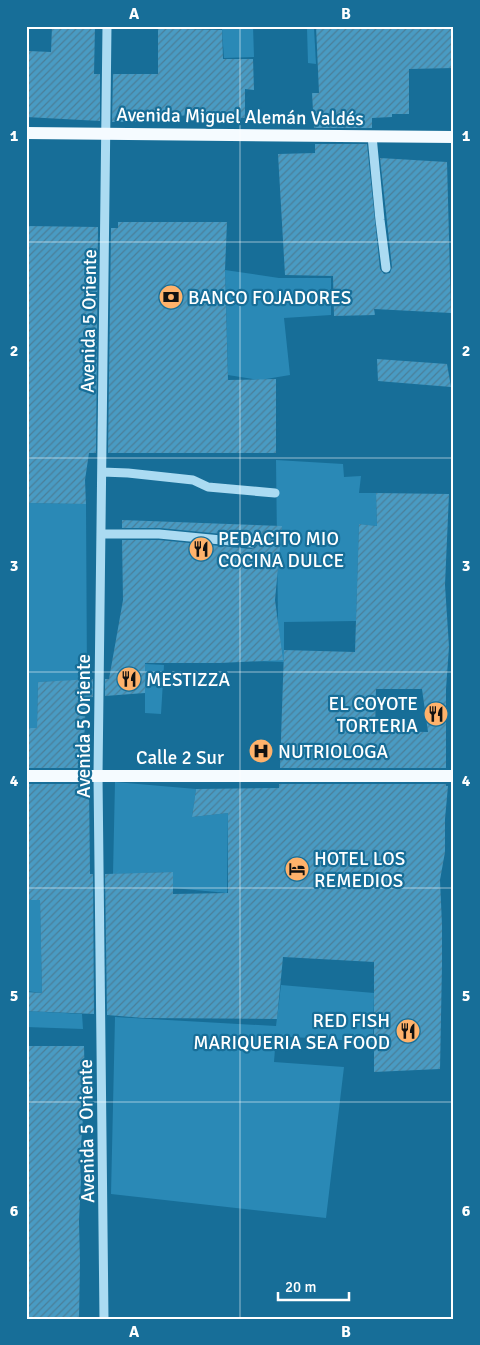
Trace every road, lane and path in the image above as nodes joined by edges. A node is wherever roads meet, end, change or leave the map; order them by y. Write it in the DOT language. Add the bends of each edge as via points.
graph roads {
  1 [pos="107,26"];
  2 [pos="26,133"];
  3 [pos="106,133"];
  4 [pos="372,136"];
  5 [pos="454,137"];
  6 [pos="386,268"];
  7 [pos="102,472"];
  8 [pos="275,493"];
  9 [pos="101,534"];
  10 [pos="252,543"];
  11 [pos="26,776"];
  12 [pos="98,776"];
  13 [pos="454,776"];
  14 [pos="104,1319"];
  1 -- 3 [label="street, Avenida 5 Oriente"];
  2 -- 3 [label="main road, Avenida Miguel Alemán Valdés"];
  3 -- 4 [label="main road, Avenida Miguel Alemán Valdés"];
  3 -- 7 [label="street, Avenida 5 Oriente"];
  4 -- 5 [label="main road, Avenida Miguel Alemán Valdés"];
  4 -- 6 [label="street"];
  7 -- 8 [label="street" via="193,480 208,487"];
  7 -- 9 [label="street, Avenida 5 Oriente"];
  9 -- 10 [label="street" via="159,534"];
  9 -- 12 [label="street, Avenida 5 Oriente"];
  11 -- 12 [label="main road, Calle 2 Sur"];
  12 -- 13 [label="main road, Calle 2 Sur"];
  12 -- 14 [label="street, Avenida 5 Oriente"];
}
